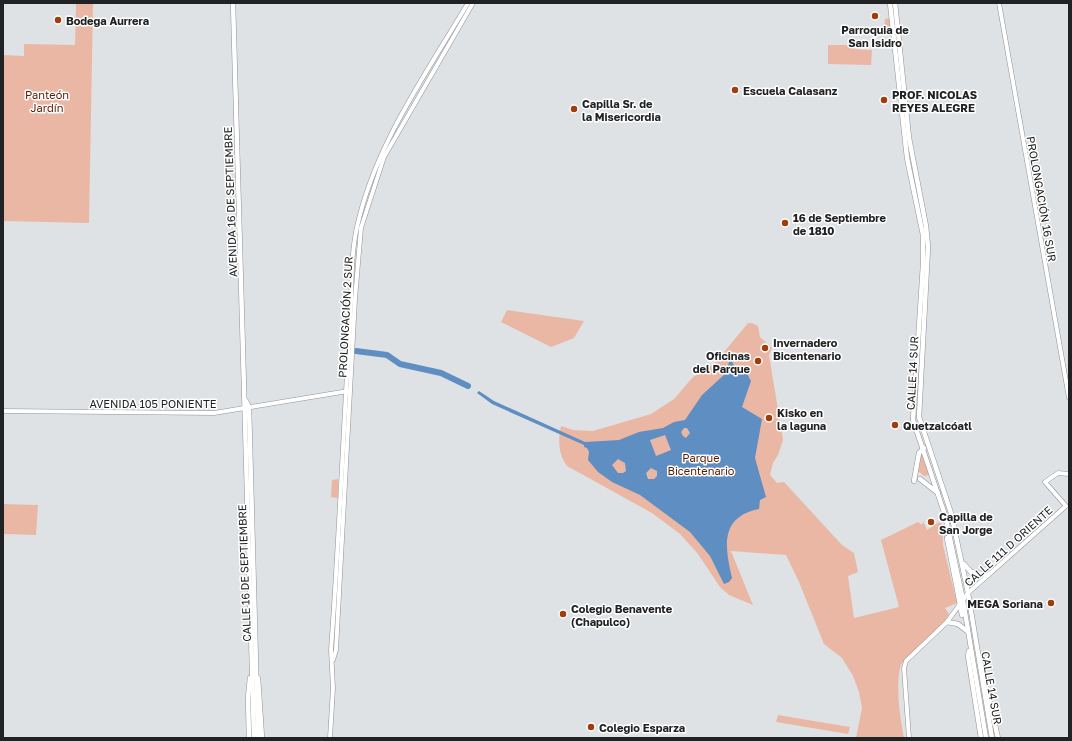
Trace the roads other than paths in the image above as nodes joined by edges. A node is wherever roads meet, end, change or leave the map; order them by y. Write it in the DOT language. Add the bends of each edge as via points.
graph roads {
  1 [pos="233,3"];
  2 [pos="468,3"];
  3 [pos="473,3"];
  4 [pos="890,3"];
  5 [pos="895,3"];
  6 [pos="999,3"];
  7 [pos="348,391"];
  8 [pos="1069,398"];
  9 [pos="246,408"];
  10 [pos="3,411"];
  11 [pos="928,447"];
  12 [pos="922,449"];
  13 [pos="1069,474"];
  14 [pos="920,479"];
  15 [pos="914,481"];
  16 [pos="939,493"];
  17 [pos="962,561"];
  18 [pos="988,575"];
  19 [pos="968,593"];
  20 [pos="961,602"];
  21 [pos="947,622"];
  22 [pos="967,629"];
  23 [pos="970,647"];
  24 [pos="978,658"];
  25 [pos="254,672"];
  26 [pos="254,685"];
  27 [pos="249,738"];
  28 [pos="254,738"];
  29 [pos="258,738"];
  30 [pos="262,738"];
  31 [pos="330,738"];
  32 [pos="909,738"];
  33 [pos="981,738"];
  34 [pos="986,738"];
  35 [pos="992,738"];
  36 [pos="998,738"];
  1 -- 9 [label="main road, AVENIDA 16 DE SEPTIEMBRE"];
  2 -- 7 [label="street, PROLONGACIÓN 2 SUR" via="391,136 376,168 357,227 353,257"];
  3 -- 7 [label="street, PROLONGACIÓN 2 SUR" via="384,158 361,228"];
  4 -- 12 [label="main road, CALLE 14 SUR" via="907,158 923,235 913,415"];
  5 -- 11 [label="main road, CALLE 14 SUR" via="909,138 928,234 918,410"];
  6 -- 8 [label="street, PROLONGACIÓN 16 SUR"];
  7 -- 9 [label="street, AVENIDA 105 PONIENTE"];
  7 -- 31 [label="street, PROLONGACIÓN 2 SUR"];
  9 -- 10 [label="street, AVENIDA 105 PONIENTE" via="214,413 180,414"];
  9 -- 25 [label="main road, CALLE 16 DE SEPTIEMBRE"];
  11 -- 12 [label="main road"];
  11 -- 17 [label="main road, CALLE 14 SUR" via="949,506"];
  12 -- 15 [label="main road"];
  12 -- 16 [label="main road, CALLE 14 SUR"];
  13 -- 18 [label="street, CALLE 111 D ORIENTE" via="1056,474 1045,482 1066,506"];
  14 -- 16 [label="main road"];
  16 -- 20 [label="main road, CALLE 14 SUR"];
  17 -- 18 [label="main road" via="971,572"];
  17 -- 19 [label="main road, CALLE 14 SUR"];
  18 -- 19 [label="street, CALLE 111 D ORIENTE"];
  19 -- 20 [label="street, CALLE 111 D ORIENTE"];
  19 -- 24 [label="main road, CALLE 14 SUR"];
  20 -- 21 [label="street, CALLE 111 D ORIENTE"];
  20 -- 22 [label="main road, CALLE 14 SUR"];
  21 -- 22 [label="main road"];
  21 -- 32 [label="street, CALLE 111 D ORIENTE" via="904,665"];
  22 -- 23 [label="main road, CALLE 14 SUR"];
  23 -- 33 [label="main road" via="968,656"];
  23 -- 34 [label="main road, CALLE 14 SUR"];
  24 -- 35 [label="main road, CALLE 14 SUR"];
  24 -- 36 [label="main road" via="983,669"];
  25 -- 26 [label="main road, CALLE 16 DE SEPTIEMBRE"];
  25 -- 27 [label="main road" via="249,686"];
  25 -- 30 [label="main road" via="259,685"];
  26 -- 28 [label="main road, CALLE 16 DE SEPTIEMBRE"];
  26 -- 29 [label="main road, CALLE 16 DE SEPTIEMBRE"];
}
